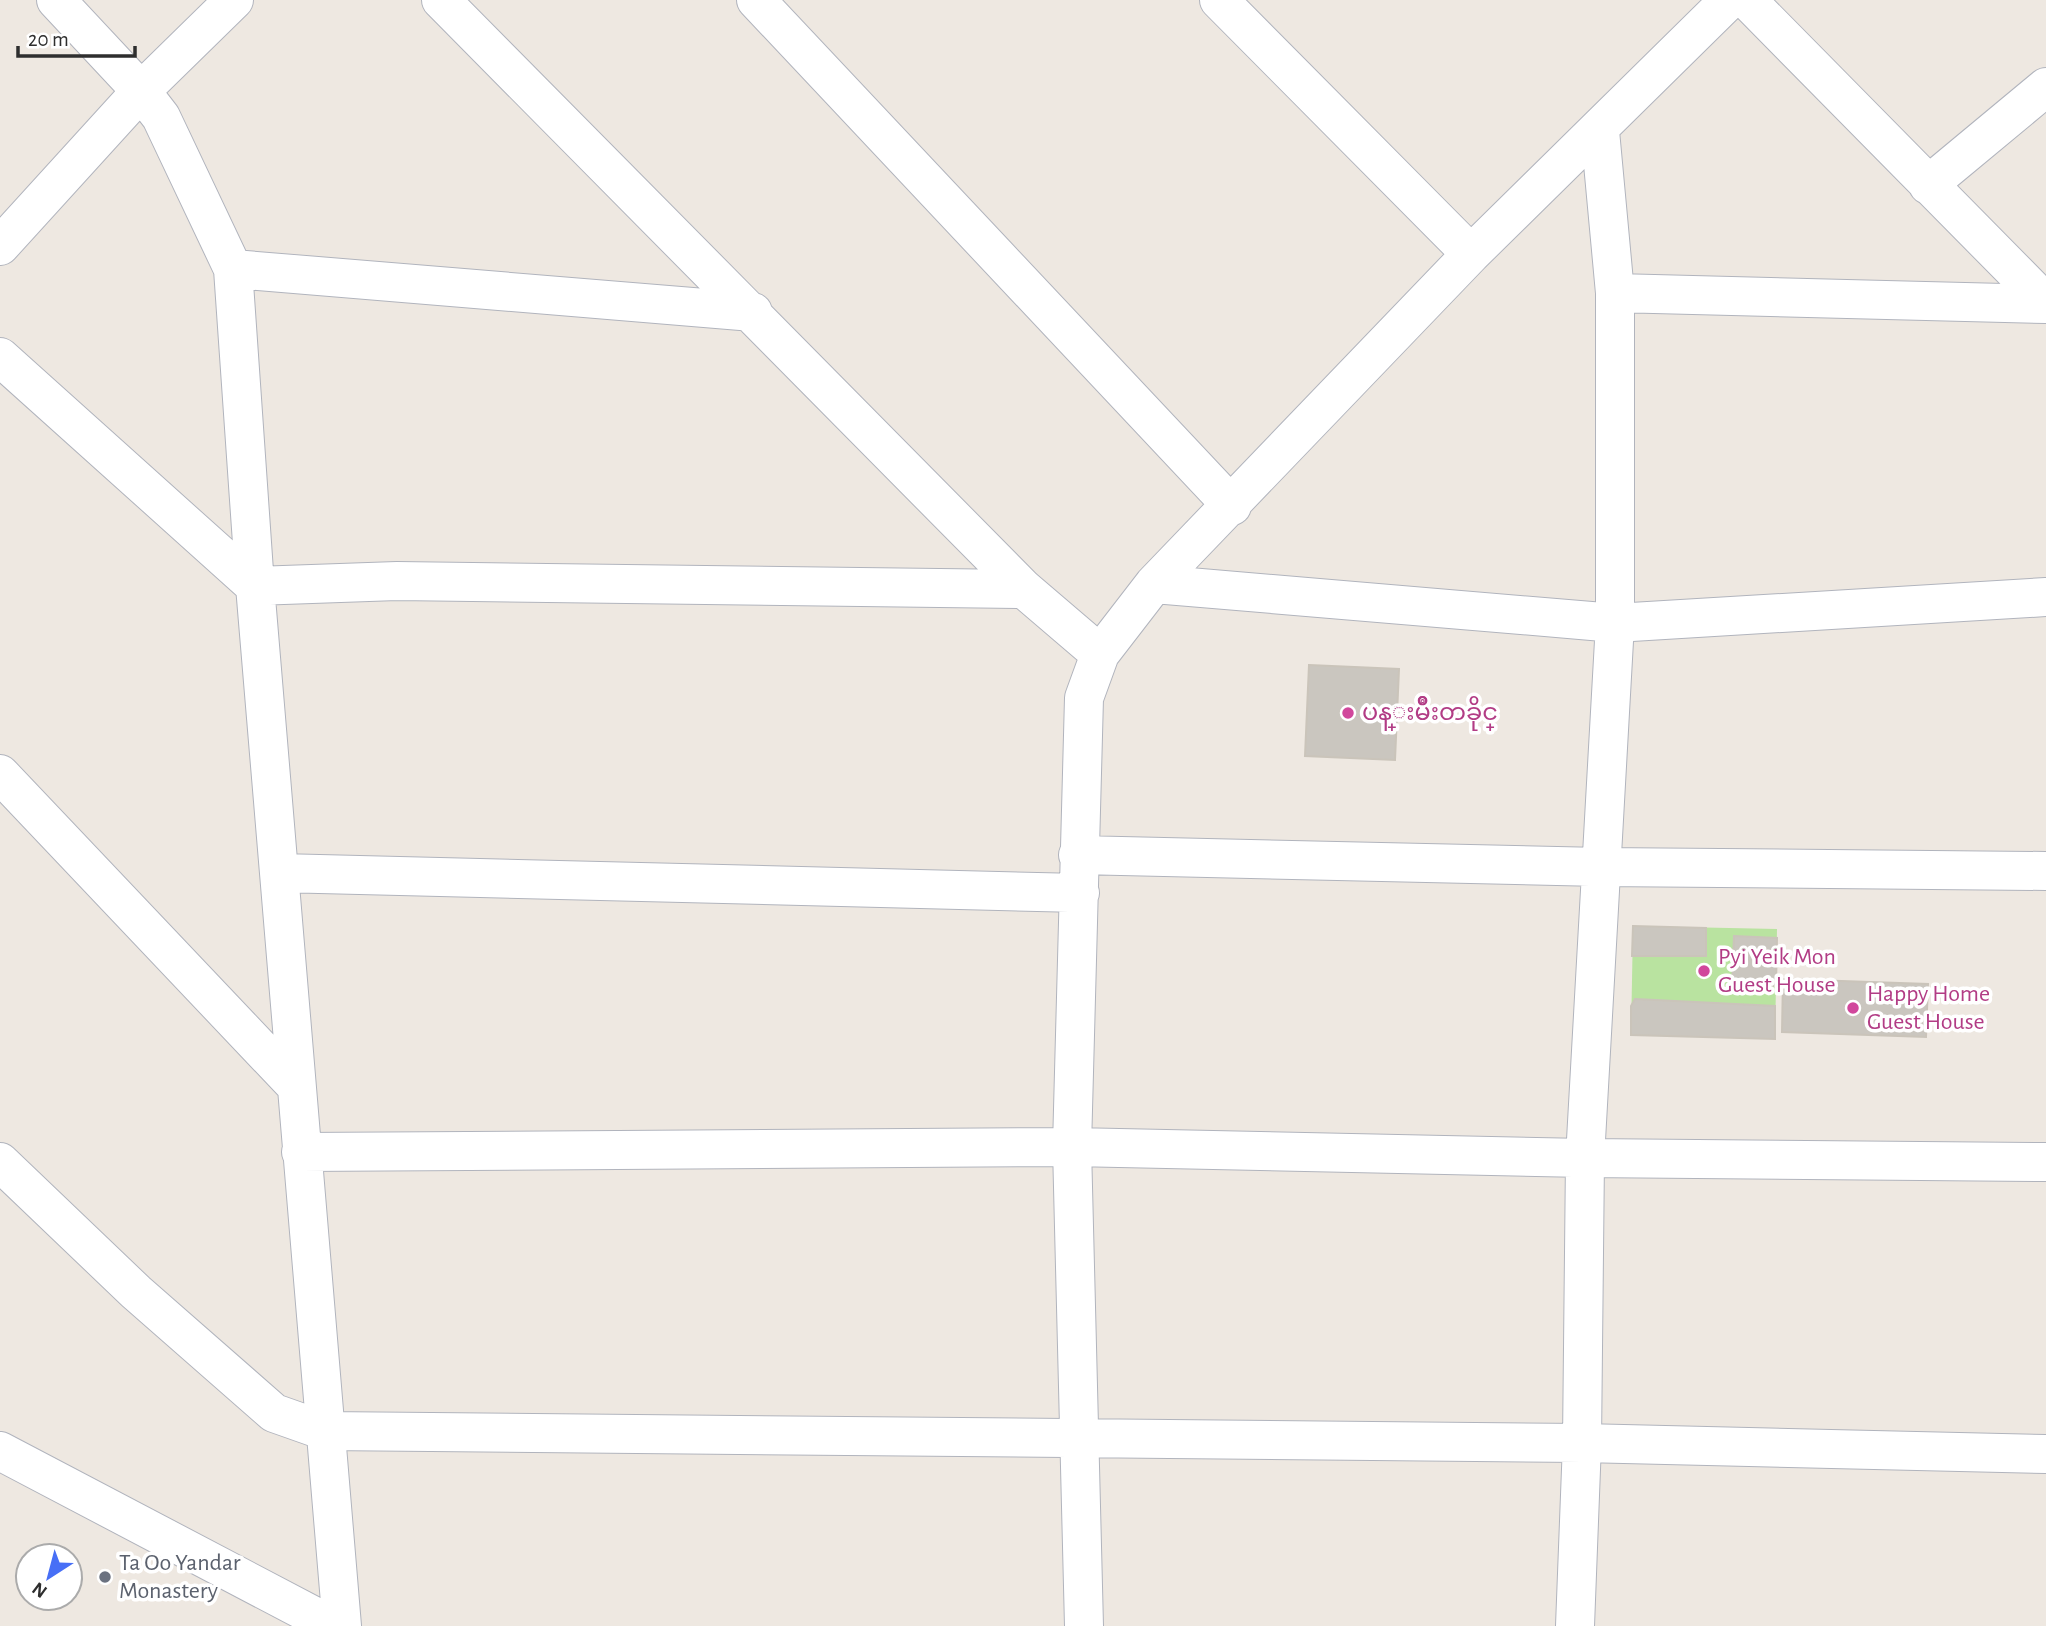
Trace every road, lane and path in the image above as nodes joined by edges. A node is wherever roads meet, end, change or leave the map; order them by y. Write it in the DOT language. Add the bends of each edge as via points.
graph roads {
  1 [pos="55,0"];
  2 [pos="234,0"];
  3 [pos="442,0"];
  4 [pos="756,0"];
  5 [pos="1219,0"];
  6 [pos="1729,0"];
  7 [pos="1747,0"];
  8 [pos="2046,87"];
  9 [pos="141,91"];
  10 [pos="1600,131"];
  11 [pos="1928,185"];
  12 [pos="0,246"];
  13 [pos="1471,254"];
  14 [pos="233,270"];
  15 [pos="1615,293"];
  16 [pos="2046,304"];
  17 [pos="753,312"];
  18 [pos="0,358"];
  19 [pos="1232,506"];
  20 [pos="1154,584"];
  21 [pos="255,586"];
  22 [pos="1024,589"];
  23 [pos="2046,597"];
  24 [pos="1615,623"];
  25 [pos="1100,654"];
  26 [pos="0,774"];
  27 [pos="1078,855"];
  28 [pos="1601,867"];
  29 [pos="2046,871"];
  30 [pos="279,873"];
  31 [pos="1080,893"];
  32 [pos="296,1086"];
  33 [pos="1072,1147"];
  34 [pos="302,1152"];
  35 [pos="1585,1158"];
  36 [pos="0,1162"];
  37 [pos="2046,1162"];
  38 [pos="325,1432"];
  39 [pos="1079,1437"];
  40 [pos="1582,1443"];
  41 [pos="0,1451"];
  42 [pos="2046,1454"];
  43 [pos="332,1626"];
  44 [pos="342,1626"];
  45 [pos="1084,1626"];
  46 [pos="1575,1626"];
  1 -- 9 [label="street"];
  2 -- 9 [label="street"];
  3 -- 17 [label="street"];
  4 -- 19 [label="street"];
  5 -- 13 [label="street"];
  6 -- 10 [label="street"];
  7 -- 11 [label="street"];
  8 -- 11 [label="street"];
  9 -- 12 [label="street"];
  9 -- 14 [label="street" via="161,117"];
  10 -- 13 [label="street"];
  10 -- 15 [label="street"];
  11 -- 16 [label="street"];
  13 -- 19 [label="street"];
  14 -- 17 [label="street"];
  14 -- 21 [label="street"];
  15 -- 16 [label="street"];
  15 -- 24 [label="street"];
  17 -- 22 [label="street"];
  18 -- 21 [label="street"];
  19 -- 20 [label="street"];
  20 -- 24 [label="street"];
  20 -- 25 [label="street"];
  21 -- 22 [label="street" via="397,581"];
  21 -- 30 [label="street"];
  22 -- 25 [label="street"];
  23 -- 24 [label="street"];
  24 -- 28 [label="street"];
  25 -- 27 [label="street" via="1084,698"];
  26 -- 32 [label="street"];
  27 -- 28 [label="street"];
  27 -- 31 [label="street"];
  28 -- 29 [label="street"];
  28 -- 35 [label="street"];
  30 -- 31 [label="street"];
  30 -- 32 [label="street"];
  31 -- 33 [label="street"];
  32 -- 34 [label="street"];
  33 -- 34 [label="street"];
  33 -- 35 [label="street"];
  33 -- 39 [label="street"];
  34 -- 38 [label="street"];
  35 -- 37 [label="street"];
  35 -- 40 [label="street"];
  36 -- 38 [label="street" via="136,1292 274,1413"];
  38 -- 39 [label="street"];
  38 -- 44 [label="street"];
  39 -- 40 [label="street"];
  39 -- 45 [label="street"];
  40 -- 42 [label="street"];
  40 -- 46 [label="street"];
  41 -- 43 [label="street"];
}
